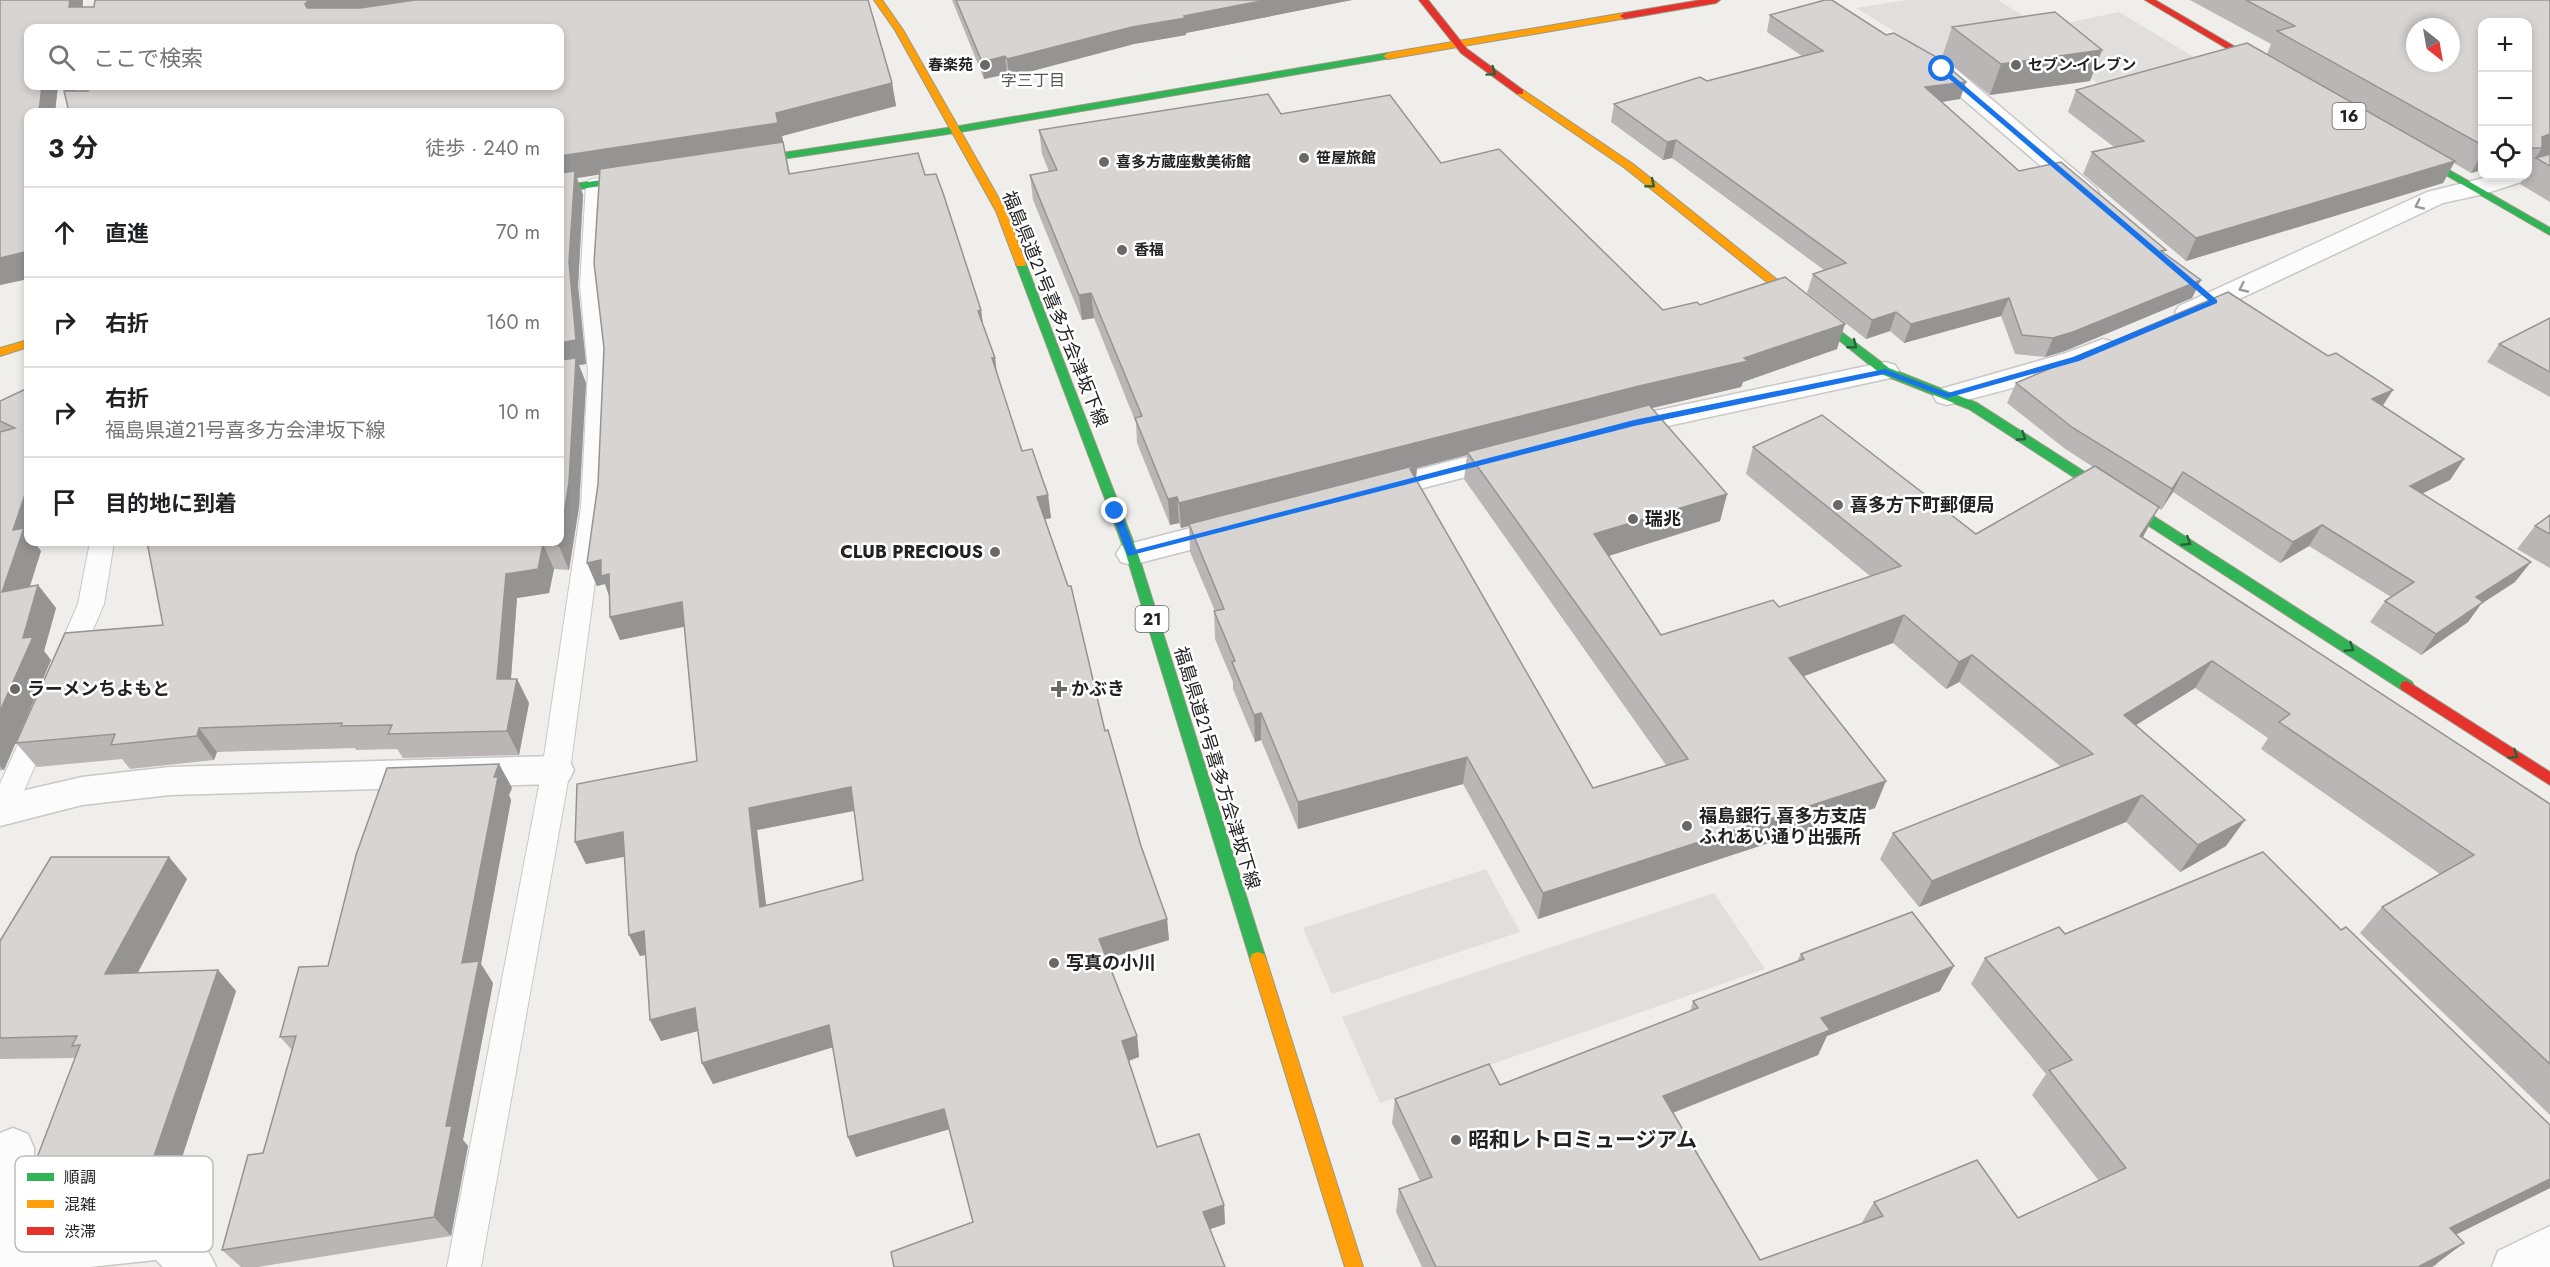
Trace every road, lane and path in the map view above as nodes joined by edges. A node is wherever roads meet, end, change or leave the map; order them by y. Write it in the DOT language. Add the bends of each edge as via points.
graph roads {
  1 [pos="878,0"];
  2 [pos="1423,0"];
  3 [pos="1716,0"];
  4 [pos="2149,0"];
  5 [pos="1456,44"];
  6 [pos="1912,52"];
  7 [pos="2281,77"];
  8 [pos="954,130"];
  9 [pos="2394,141"];
  10 [pos="723,165"];
  11 [pos="654,175"];
  12 [pos="2503,180"];
  13 [pos="596,184"];
  14 [pos="564,188"];
  15 [pos="2475,189"];
  16 [pos="2105,208"];
  17 [pos="2550,232"];
  18 [pos="2161,323"];
  19 [pos="2129,337"];
  20 [pos="24,344"];
  21 [pos="0,352"];
  22 [pos="1885,371"];
  23 [pos="1947,396"];
  24 [pos="1588,435"];
  25 [pos="1531,450"];
  26 [pos="1349,498"];
  27 [pos="1257,521"];
  28 [pos="101,546"];
  29 [pos="1132,554"];
  30 [pos="556,770"];
  31 [pos="2550,778"];
  32 [pos="1,811"];
  33 [pos="13,1148"];
  34 [pos="2550,1248"];
  35 [pos="28,1252"];
  36 [pos="179,1252"];
  37 [pos="194,1267"];
  38 [pos="464,1267"];
  39 [pos="1354,1267"];
  40 [pos="2514,1267"];
  1 -- 8 [label="street, 福島県道21号喜多方会津坂下線 / 21"];
  2 -- 5 [label="street"];
  3 -- 5 [label="street"];
  4 -- 7 [label="street"];
  5 -- 8 [label="street"];
  5 -- 22 [label="street, one-way" via="1629,166"];
  6 -- 16 [label="street" via="1942,69"];
  8 -- 10 [label="street"];
  8 -- 29 [label="street, 福島県道21号喜多方会津坂下線 / 21" via="1001,211"];
  9 -- 15 [label="street"];
  11 -- 13 [label="street"];
  12 -- 15 [label="street"];
  13 -- 14 [label="street"];
  13 -- 30 [label="lane" via="589,373 593,507"];
  15 -- 17 [label="street"];
  15 -- 18 [label="street, one-way" via="2436,197 2205,293"];
  19 -- 23 [label="street" via="2076,359"];
  20 -- 21 [label="street"];
  22 -- 23 [label="street"];
  22 -- 24 [label="street"];
  23 -- 31 [label="street, one-way" via="1973,406"];
  25 -- 26 [label="street"];
  27 -- 29 [label="street"];
  28 -- 32 [label="lane" via="91,604"];
  29 -- 39 [label="street, 福島県道21号喜多方会津坂下線 / 21"];
  30 -- 32 [label="street" via="170,781 82,791"];
  30 -- 38 [label="lane"];
  33 -- 35 [label="street" via="10,1254"];
  34 -- 40 [label="street"];
  36 -- 37 [label="street"];
}
